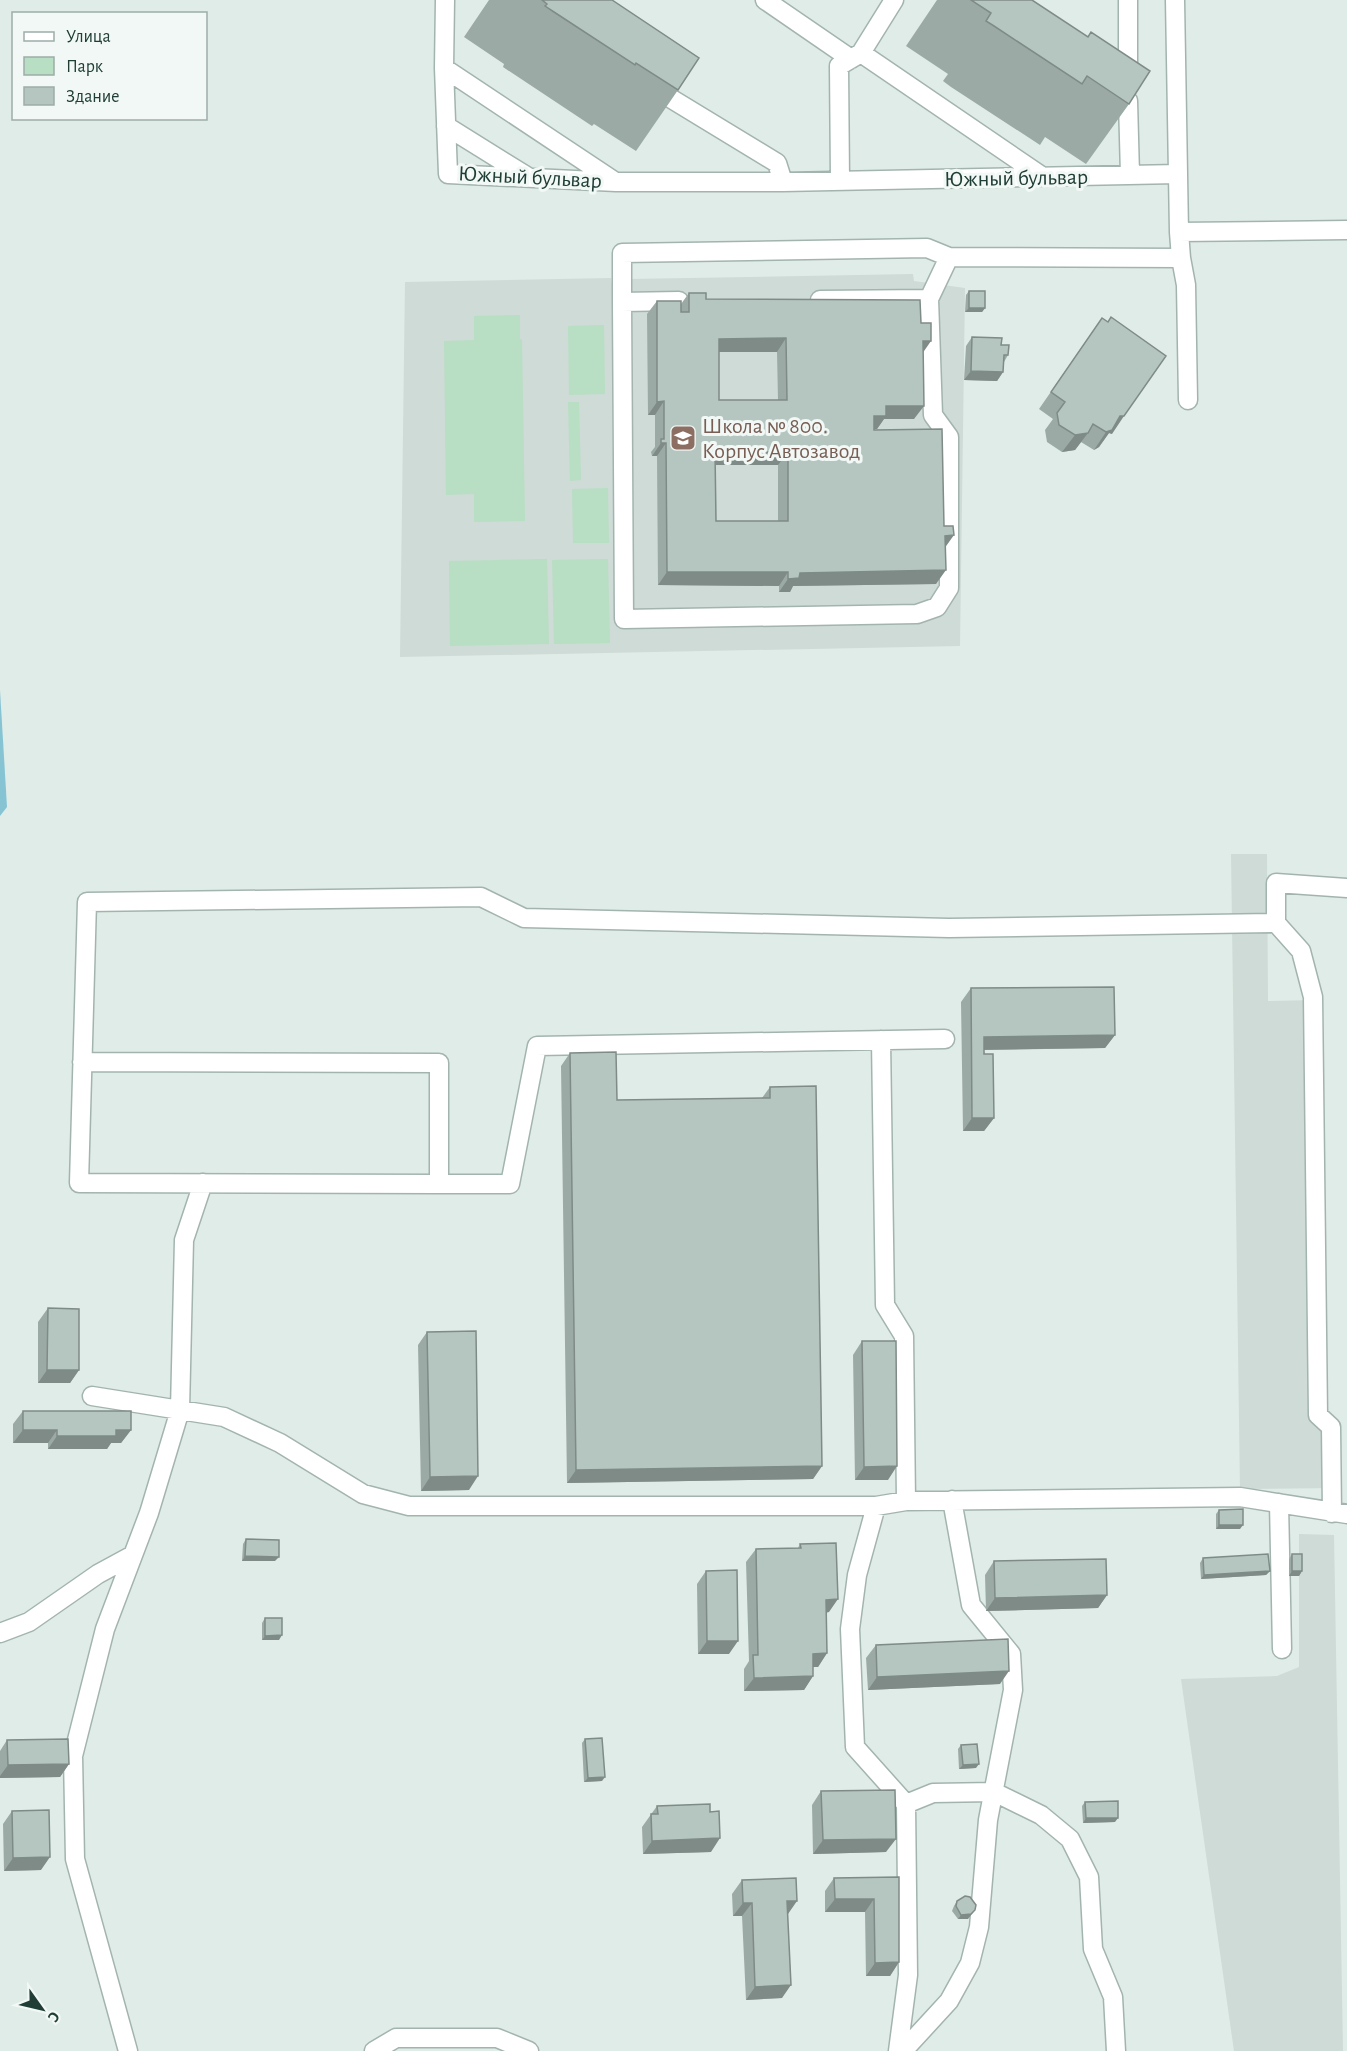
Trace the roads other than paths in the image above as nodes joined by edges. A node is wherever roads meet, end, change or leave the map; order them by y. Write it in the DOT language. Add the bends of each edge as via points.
graph roads {
  1 [pos="445,0"];
  2 [pos="765,0"];
  3 [pos="894,0"];
  4 [pos="1128,0"];
  5 [pos="1175,0"];
  6 [pos="856,56"];
  7 [pos="444,68"];
  8 [pos="639,78"];
  9 [pos="1098,82"];
  10 [pos="1128,101"];
  11 [pos="446,126"];
  12 [pos="1178,174"];
  13 [pos="1040,175"];
  14 [pos="1130,175"];
  15 [pos="530,178"];
  16 [pos="840,181"];
  17 [pos="616,182"];
  18 [pos="783,182"];
  19 [pos="1347,230"];
  20 [pos="1179,232"];
  21 [pos="949,257"];
  22 [pos="1181,258"];
  23 [pos="929,299"];
  24 [pos="799,300"];
  25 [pos="693,301"];
  26 [pos="622,302"];
  27 [pos="1188,400"];
  28 [pos="1347,888"];
  29 [pos="1276,923"];
  30 [pos="945,1039"];
  31 [pos="881,1040"];
  32 [pos="82,1062"];
  33 [pos="203,1183"];
  34 [pos="439,1184"];
  35 [pos="92,1396"];
  36 [pos="180,1410"];
  37 [pos="952,1500"];
  38 [pos="906,1501"];
  39 [pos="1279,1503"];
  40 [pos="876,1506"];
  41 [pos="1340,1513"];
  42 [pos="133,1555"];
  43 [pos="0,1633"];
  44 [pos="1282,1649"];
  45 [pos="994,1792"];
  46 [pos="906,1804"];
  47 [pos="128,2051"];
  48 [pos="374,2051"];
  49 [pos="530,2051"];
  50 [pos="900,2051"];
  51 [pos="1116,2051"];
  1 -- 7 [label="lane, Южный бульвар"];
  2 -- 6 [label="lane"];
  3 -- 6 [label="lane"];
  4 -- 10 [label="lane"];
  5 -- 12 [label="lane"];
  6 -- 13 [label="lane"];
  6 -- 16 [label="lane" via="839,66"];
  7 -- 11 [label="lane, Южный бульвар"];
  7 -- 17 [label="lane"];
  8 -- 18 [label="lane" via="777,163"];
  9 -- 10 [label="lane"];
  10 -- 14 [label="lane"];
  11 -- 15 [label="lane"];
  11 -- 15 [label="lane, Южный бульвар" via="448,174"];
  12 -- 14 [label="lane, Южный бульвар"];
  12 -- 20 [label="lane"];
  13 -- 14 [label="lane, Южный бульвар"];
  13 -- 16 [label="lane, Южный бульвар"];
  15 -- 17 [label="lane, Южный бульвар"];
  16 -- 18 [label="lane, Южный бульвар"];
  17 -- 18 [label="lane, Южный бульвар"];
  19 -- 20 [label="lane"];
  20 -- 22 [label="lane"];
  21 -- 22 [label="lane"];
  21 -- 23 [label="lane"];
  21 -- 26 [label="lane" via="927,248 622,254"];
  22 -- 27 [label="lane" via="1186,285"];
  23 -- 24 [label="lane"];
  23 -- 26 [label="lane" via="933,415 948,437 949,588 937,607 917,614 624,619"];
  25 -- 26 [label="lane"];
  28 -- 29 [label="lane" via="1276,884"];
  29 -- 32 [label="lane" via="949,928 524,918 481,897 87,903"];
  29 -- 41 [label="lane" via="1302,951 1313,997 1318,1416 1331,1427"];
  30 -- 31 [label="lane"];
  31 -- 34 [label="lane" via="537,1046 510,1184"];
  31 -- 38 [label="lane" via="885,1305 904,1336"];
  32 -- 33 [label="lane" via="78,1183"];
  32 -- 34 [label="lane" via="439,1063"];
  33 -- 34 [label="lane"];
  33 -- 36 [label="lane" via="184,1240"];
  35 -- 36 [label="lane"];
  36 -- 40 [label="lane" via="224,1417 280,1443 363,1494 408,1506"];
  36 -- 42 [label="lane"];
  37 -- 38 [label="lane"];
  37 -- 39 [label="lane" via="1239,1497"];
  37 -- 45 [label="lane" via="971,1605 1011,1654 1013,1690"];
  38 -- 40 [label="lane"];
  39 -- 41 [label="lane"];
  39 -- 44 [label="lane"];
  40 -- 46 [label="lane" via="857,1575 850,1629 855,1747"];
  42 -- 43 [label="lane" via="29,1622"];
  42 -- 47 [label="lane" via="105,1629 73,1756 75,1859"];
  45 -- 46 [label="lane" via="933,1793"];
  45 -- 50 [label="lane" via="979,1927 970,1963 949,2001"];
  45 -- 51 [label="lane" via="1041,1815 1070,1839 1089,1877 1093,1948 1113,1997"];
  46 -- 50 [label="lane" via="908,1976"];
  48 -- 49 [label="lane" via="396,2038 496,2038"];
}
